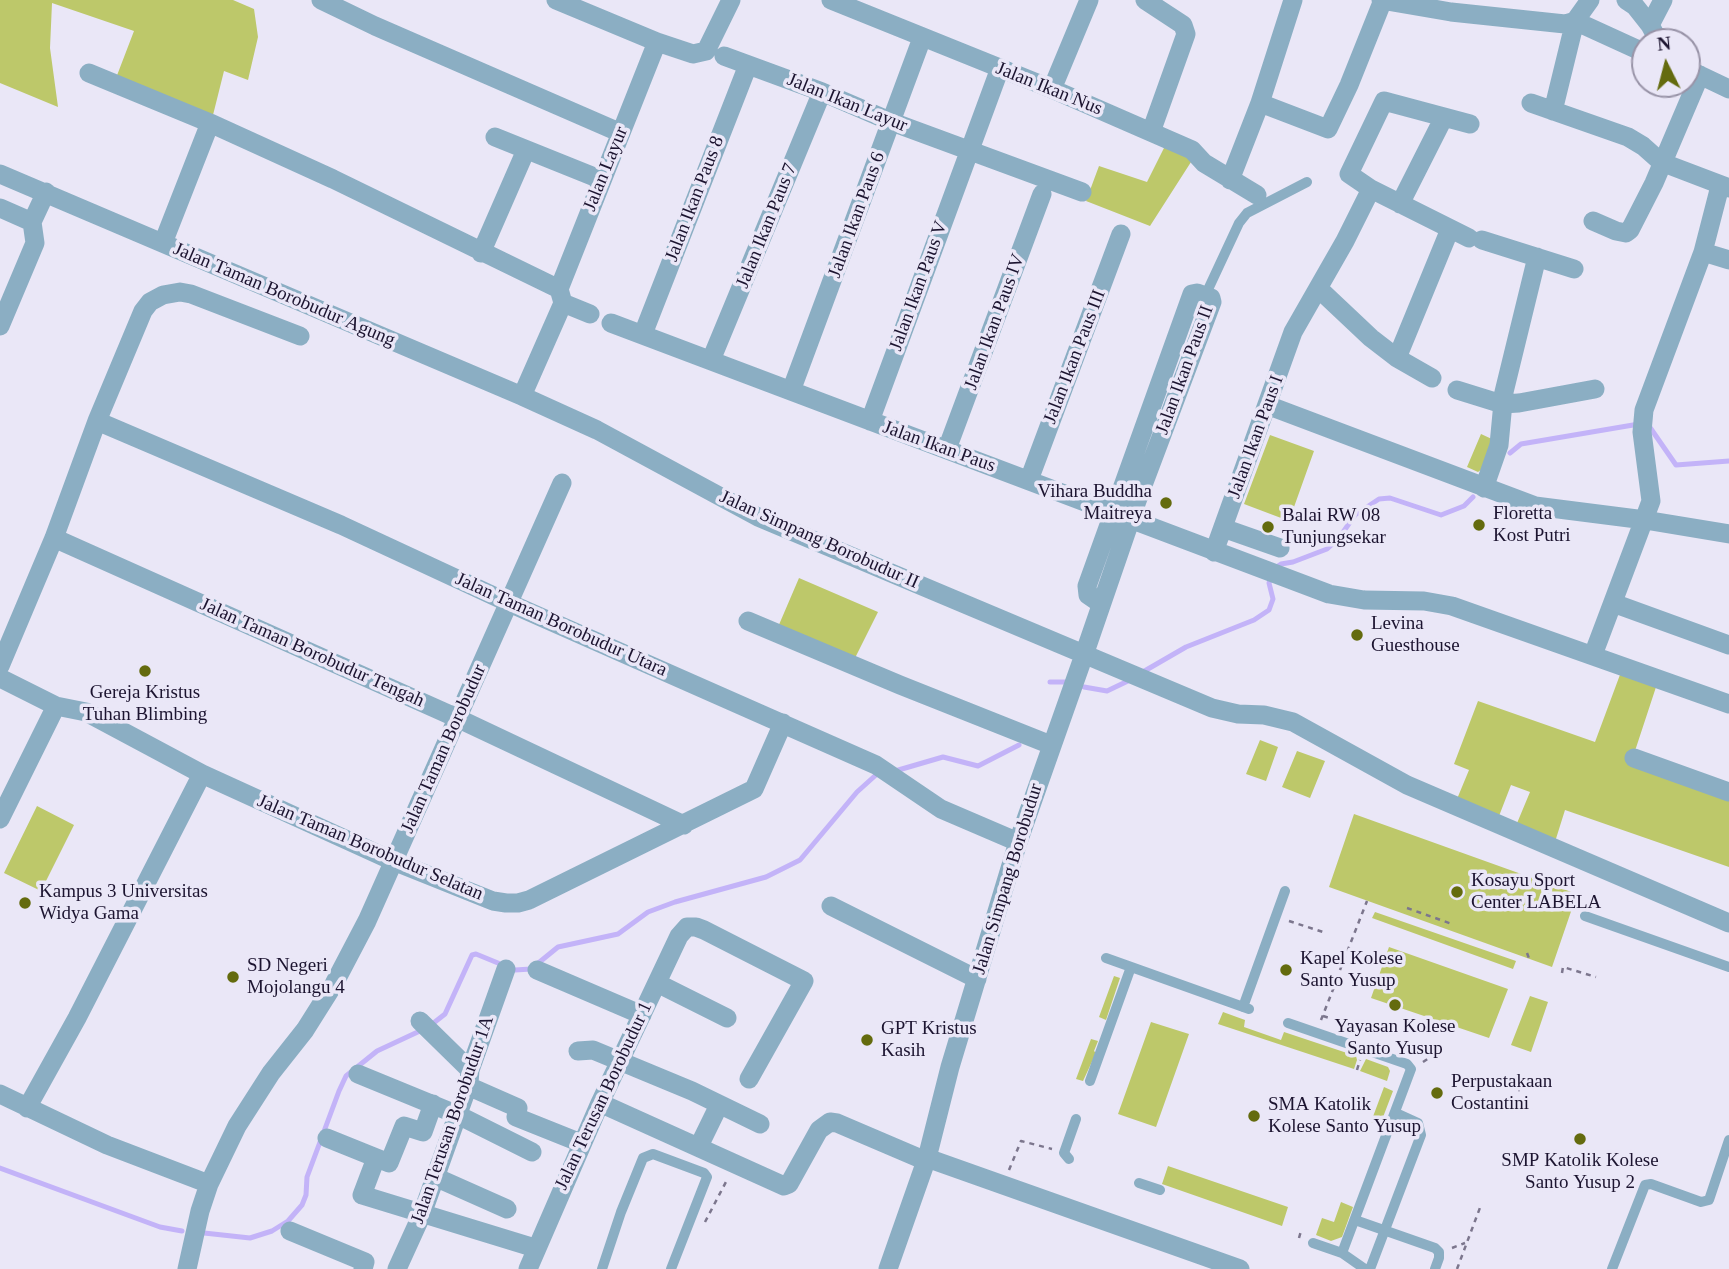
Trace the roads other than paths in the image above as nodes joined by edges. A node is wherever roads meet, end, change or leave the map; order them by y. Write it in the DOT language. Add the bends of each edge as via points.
graph roads {
  1 [pos="321,0"];
  2 [pos="556,0"];
  3 [pos="731,0"];
  4 [pos="1089,0"];
  5 [pos="1145,0"];
  6 [pos="1293,0"];
  7 [pos="1382,0"];
  8 [pos="1590,0"];
  9 [pos="1626,0"];
  10 [pos="1663,0"];
  11 [pos="838,1"];
  12 [pos="1453,6"];
  13 [pos="1575,21"];
  14 [pos="1650,28"];
  15 [pos="1656,28"];
  16 [pos="922,38"];
  17 [pos="657,43"];
  18 [pos="1631,47"];
  19 [pos="724,56"];
  20 [pos="748,65"];
  21 [pos="1000,68"];
  22 [pos="89,73"];
  23 [pos="1701,75"];
  24 [pos="1052,89"];
  25 [pos="1729,89"];
  26 [pos="822,92"];
  27 [pos="1684,98"];
  28 [pos="1260,103"];
  29 [pos="1531,103"];
  30 [pos="1553,111"];
  31 [pos="1444,117"];
  32 [pos="892,122"];
  33 [pos="210,123"];
  34 [pos="1470,124"];
  35 [pos="621,132"];
  36 [pos="1151,132"];
  37 [pos="495,137"];
  38 [pos="526,150"];
  39 [pos="969,150"];
  40 [pos="1661,162"];
  41 [pos="0,174"];
  42 [pos="602,180"];
  43 [pos="1230,180"];
  44 [pos="1307,182"];
  45 [pos="1725,187"];
  46 [pos="1371,189"];
  47 [pos="46,192"];
  48 [pos="1082,192"];
  49 [pos="1042,194"];
  50 [pos="1257,195"];
  51 [pos="1401,204"];
  52 [pos="0,208"];
  53 [pos="1593,221"];
  54 [pos="32,222"];
  55 [pos="1450,229"];
  56 [pos="1121,234"];
  57 [pos="163,243"];
  58 [pos="1703,252"];
  59 [pos="481,253"];
  60 [pos="1537,257"];
  61 [pos="1729,260"];
  62 [pos="1574,269"];
  63 [pos="240,277"];
  64 [pos="1319,289"];
  65 [pos="232,296"];
  66 [pos="561,296"];
  67 [pos="1205,296"];
  68 [pos="590,314"];
  69 [pos="611,323"];
  70 [pos="0,326"];
  71 [pos="643,334"];
  72 [pos="300,336"];
  73 [pos="1397,358"];
  74 [pos="711,360"];
  75 [pos="1432,378"];
  76 [pos="1595,389"];
  77 [pos="1457,390"];
  78 [pos="791,391"];
  79 [pos="522,396"];
  80 [pos="1502,404"];
  81 [pos="1267,405"];
  82 [pos="97,421"];
  83 [pos="870,421"];
  84 [pos="947,449"];
  85 [pos="1029,480"];
  86 [pos="562,483"];
  87 [pos="1485,488"];
  88 [pos="1122,516"];
  89 [pos="1645,520"];
  90 [pos="1223,528"];
  91 [pos="1729,534"];
  92 [pos="54,538"];
  93 [pos="1280,548"];
  94 [pos="1214,551"];
  95 [pos="509,603"];
  96 [pos="1613,603"];
  97 [pos="748,621"];
  98 [pos="1729,645"];
  99 [pos="1084,655"];
  100 [pos="1593,655"];
  101 [pos="0,666"];
  102 [pos="0,678"];
  103 [pos="1729,704"];
  104 [pos="56,706"];
  105 [pos="457,718"];
  106 [pos="783,723"];
  107 [pos="1051,745"];
  108 [pos="1634,758"];
  109 [pos="202,775"];
  110 [pos="1729,792"];
  111 [pos="0,819"];
  112 [pos="684,825"];
  113 [pos="1018,842"];
  114 [pos="394,861"];
  115 [pos="1284,891"];
  116 [pos="831,906"];
  117 [pos="1585,916"];
  118 [pos="1729,923"];
  119 [pos="1106,958"];
  120 [pos="1130,967"];
  121 [pos="1729,967"];
  122 [pos="506,969"];
  123 [pos="537,970"];
  124 [pos="977,979"];
  125 [pos="657,983"];
  126 [pos="642,1014"];
  127 [pos="727,1018"];
  128 [pos="1288,1023"];
  129 [pos="424,1026"];
  130 [pos="578,1051"];
  131 [pos="620,1061"];
  132 [pos="358,1074"];
  133 [pos="469,1078"];
  134 [pos="749,1079"];
  135 [pos="1090,1081"];
  136 [pos="0,1094"];
  137 [pos="600,1103"];
  138 [pos="433,1104"];
  139 [pos="719,1105"];
  140 [pos="27,1108"];
  141 [pos="1396,1113"];
  142 [pos="458,1115"];
  143 [pos="1076,1119"];
  144 [pos="760,1124"];
  145 [pos="327,1138"];
  146 [pos="1729,1140"];
  147 [pos="581,1143"];
  148 [pos="699,1146"];
  149 [pos="532,1152"];
  150 [pos="1067,1156"];
  151 [pos="376,1158"];
  152 [pos="926,1159"];
  153 [pos="435,1177"];
  154 [pos="1139,1183"];
  155 [pos="209,1184"];
  156 [pos="1160,1190"];
  157 [pos="507,1209"];
  158 [pos="422,1214"];
  159 [pos="1354,1220"];
  160 [pos="1384,1230"];
  161 [pos="290,1231"];
  162 [pos="1313,1243"];
  163 [pos="536,1248"];
  164 [pos="1342,1253"];
  165 [pos="187,1269"];
  166 [pos="363,1269"];
  167 [pos="397,1269"];
  168 [pos="528,1269"];
  169 [pos="602,1269"];
  170 [pos="671,1269"];
  171 [pos="888,1269"];
  172 [pos="1240,1269"];
  173 [pos="1368,1269"];
  174 [pos="1435,1269"];
  175 [pos="1612,1269"];
  1 -- 35 [label="street"];
  2 -- 17 [label="street"];
  3 -- 17 [label="street" via="706,51 693,54"];
  4 -- 24 [label="street"];
  5 -- 36 [label="street" via="1180,22 1186,34"];
  6 -- 28 [label="street"];
  7 -- 12 [label="street"];
  7 -- 28 [label="street" via="1328,129"];
  8 -- 13 [label="street"];
  9 -- 14 [label="street"];
  10 -- 15 [label="street"];
  11 -- 16 [label="street, Jalan Ikan Nus"];
  12 -- 13 [label="street" via="1548,24"];
  13 -- 18 [label="street"];
  13 -- 30 [label="street"];
  16 -- 21 [label="street, Jalan Ikan Nus"];
  16 -- 32 [label="street, Jalan Ikan Paus 6"];
  17 -- 35 [label="street, Jalan Layur"];
  19 -- 20 [label="street, Jalan Ikan Layur"];
  20 -- 26 [label="street, Jalan Ikan Layur"];
  20 -- 71 [label="street, Jalan Ikan Paus 8"];
  21 -- 24 [label="street, Jalan Ikan Nus"];
  21 -- 39 [label="street, Jalan Ikan Paus V"];
  22 -- 33 [label="street"];
  23 -- 25 [label="street"];
  24 -- 36 [label="street, Jalan Ikan Nus"];
  26 -- 32 [label="street, Jalan Ikan Layur"];
  26 -- 74 [label="street, Jalan Ikan Paus 7"];
  27 -- 40 [label="street"];
  28 -- 43 [label="street"];
  29 -- 30 [label="street"];
  30 -- 40 [label="street" via="1628,137"];
  31 -- 34 [label="street"];
  31 -- 46 [label="street" via="1382,103 1349,174"];
  31 -- 51 [label="street"];
  32 -- 39 [label="street, Jalan Ikan Layur"];
  32 -- 78 [label="street, Jalan Ikan Paus 6"];
  33 -- 57 [label="street"];
  33 -- 59 [label="street"];
  35 -- 42 [label="street, Jalan Layur"];
  36 -- 43 [label="street, Jalan Ikan Nus" via="1192,150"];
  37 -- 38 [label="street"];
  38 -- 42 [label="street"];
  38 -- 59 [label="street"];
  39 -- 48 [label="street"];
  39 -- 83 [label="street, Jalan Ikan Paus V"];
  40 -- 45 [label="street"];
  40 -- 53 [label="street" via="1628,232 1616,232"];
  41 -- 47 [label="street, Jalan Taman Borobudur Agung"];
  42 -- 66 [label="street, Jalan Layur"];
  43 -- 50 [label="street, Jalan Ikan Nus"];
  44 -- 67 [label="lane" via="1247,214"];
  45 -- 58 [label="street"];
  46 -- 51 [label="street"];
  46 -- 64 [label="street, Jalan Ikan Paus I"];
  47 -- 54 [label="street"];
  47 -- 57 [label="street, Jalan Taman Borobudur Agung"];
  49 -- 84 [label="street, Jalan Ikan Paus IV"];
  51 -- 55 [label="street"];
  52 -- 54 [label="street"];
  54 -- 70 [label="street" via="35,243"];
  55 -- 60 [label="street"];
  55 -- 73 [label="street"];
  56 -- 85 [label="street, Jalan Ikan Paus III"];
  57 -- 63 [label="street, Jalan Taman Borobudur Agung"];
  58 -- 61 [label="street"];
  58 -- 89 [label="street" via="1643,424 1651,501"];
  59 -- 66 [label="street"];
  60 -- 62 [label="street"];
  60 -- 80 [label="street"];
  63 -- 65 [label="street"];
  63 -- 79 [label="street, Jalan Taman Borobudur Agung"];
  64 -- 73 [label="street"];
  64 -- 81 [label="street, Jalan Ikan Paus I" via="1299,322"];
  66 -- 68 [label="street"];
  66 -- 79 [label="street, Jalan Layur"];
  67 -- 88 [label="street, Jalan Ikan Paus II" via="1192,296"];
  69 -- 71 [label="street, Jalan Ikan Paus"];
  71 -- 74 [label="street, Jalan Ikan Paus"];
  72 -- 82 [label="street" via="191,293 163,295 143,311"];
  73 -- 75 [label="street"];
  74 -- 78 [label="street, Jalan Ikan Paus"];
  76 -- 80 [label="street"];
  77 -- 80 [label="street"];
  78 -- 83 [label="street, Jalan Ikan Paus"];
  79 -- 99 [label="street, Jalan Simpang Borobudur II" via="597,430 758,517"];
  80 -- 87 [label="street" via="1499,445"];
  81 -- 87 [label="street"];
  81 -- 90 [label="street, Jalan Ikan Paus I"];
  82 -- 92 [label="street"];
  82 -- 95 [label="street, Jalan Taman Borobudur Utara"];
  83 -- 84 [label="street, Jalan Ikan Paus"];
  84 -- 85 [label="street, Jalan Ikan Paus"];
  85 -- 88 [label="street, Jalan Ikan Paus"];
  86 -- 95 [label="street, Jalan Taman Borobudur"];
  87 -- 89 [label="street" via="1535,506"];
  88 -- 94 [label="street, Jalan Ikan Paus"];
  88 -- 99 [label="street, Jalan Simpang Borobudur" via="1086,590 1101,604"];
  89 -- 91 [label="street"];
  89 -- 96 [label="street"];
  90 -- 93 [label="street"];
  90 -- 94 [label="street, Jalan Ikan Paus I"];
  92 -- 101 [label="street"];
  92 -- 105 [label="street, Jalan Taman Borobudur Tengah"];
  94 -- 100 [label="street, Jalan Ikan Paus" via="1346,598 1438,603"];
  95 -- 105 [label="street, Jalan Taman Borobudur"];
  95 -- 106 [label="street, Jalan Taman Borobudur Utara"];
  96 -- 98 [label="street"];
  96 -- 100 [label="street"];
  97 -- 107 [label="street"];
  99 -- 107 [label="street, Jalan Simpang Borobudur"];
  99 -- 118 [label="street, Jalan Simpang Borobudur II" via="1212,708 1293,722 1407,785"];
  100 -- 103 [label="street, Jalan Ikan Paus"];
  102 -- 104 [label="street, Jalan Taman Borobudur Selatan"];
  104 -- 109 [label="street, Jalan Taman Borobudur Selatan" via="86,712"];
  104 -- 111 [label="street"];
  105 -- 112 [label="street, Jalan Taman Borobudur Tengah"];
  105 -- 114 [label="street, Jalan Taman Borobudur"];
  106 -- 112 [label="street, Jalan Taman Borobudur Selatan" via="754,789"];
  106 -- 113 [label="street, Jalan Taman Borobudur Utara" via="876,765 941,809"];
  107 -- 113 [label="street, Jalan Simpang Borobudur"];
  108 -- 110 [label="street"];
  109 -- 114 [label="street, Jalan Taman Borobudur Selatan"];
  109 -- 140 [label="street"];
  112 -- 114 [label="street, Jalan Taman Borobudur Selatan" via="518,903 493,901"];
  113 -- 124 [label="street, Jalan Simpang Borobudur"];
  114 -- 155 [label="street, Jalan Taman Borobudur" via="334,984 237,1126"];
  115 -- 120 [label="lane" via="1246,1008"];
  116 -- 124 [label="street"];
  117 -- 121 [label="lane"];
  119 -- 120 [label="lane"];
  120 -- 135 [label="lane"];
  122 -- 133 [label="street, Jalan Terusan Borobudur 1A"];
  123 -- 126 [label="street"];
  124 -- 152 [label="street, Jalan Simpang Borobudur"];
  125 -- 126 [label="street, Jalan Terusan Borobudur 1"];
  125 -- 127 [label="street"];
  125 -- 134 [label="street, Jalan Terusan Borobudur 1" via="687,927 704,930 804,981"];
  126 -- 131 [label="street, Jalan Terusan Borobudur 1"];
  128 -- 141 [label="lane" via="1410,1066"];
  129 -- 133 [label="street"];
  130 -- 131 [label="street" via="593,1050"];
  131 -- 137 [label="street, Jalan Terusan Borobudur 1"];
  131 -- 139 [label="street"];
  132 -- 138 [label="street"];
  133 -- 142 [label="street, Jalan Terusan Borobudur 1A"];
  133 -- 147 [label="street" via="518,1108 516,1117"];
  136 -- 140 [label="street"];
  137 -- 147 [label="street, Jalan Terusan Borobudur 1"];
  137 -- 148 [label="street"];
  138 -- 142 [label="street"];
  138 -- 151 [label="street" via="423,1132 404,1126 389,1163"];
  139 -- 144 [label="street"];
  139 -- 148 [label="street"];
  140 -- 155 [label="street"];
  141 -- 159 [label="lane"];
  141 -- 160 [label="lane" via="1415,1121 1421,1132"];
  142 -- 149 [label="street"];
  142 -- 153 [label="street, Jalan Terusan Borobudur 1A"];
  143 -- 150 [label="lane"];
  145 -- 151 [label="street"];
  146 -- 175 [label="lane" via="1709,1200 1701,1202 1645,1185"];
  147 -- 163 [label="street, Jalan Terusan Borobudur 1"];
  148 -- 152 [label="street" via="784,1186 819,1130 830,1122"];
  151 -- 158 [label="street" via="362,1195"];
  152 -- 171 [label="street, Jalan Simpang Borobudur"];
  152 -- 172 [label="street"];
  153 -- 157 [label="street"];
  153 -- 158 [label="street, Jalan Terusan Borobudur 1A"];
  154 -- 156 [label="lane"];
  155 -- 165 [label="street, Jalan Taman Borobudur"];
  158 -- 163 [label="street"];
  158 -- 167 [label="street, Jalan Terusan Borobudur 1A"];
  159 -- 160 [label="lane"];
  159 -- 164 [label="lane"];
  160 -- 173 [label="lane"];
  160 -- 174 [label="lane" via="1435,1248 1439,1258"];
  161 -- 166 [label="street" via="365,1262"];
  162 -- 164 [label="lane"];
  163 -- 168 [label="street, Jalan Terusan Borobudur 1"];
  164 -- 173 [label="lane"];
  169 -- 170 [label="lane" via="643,1158 653,1154 707,1177"];
}
